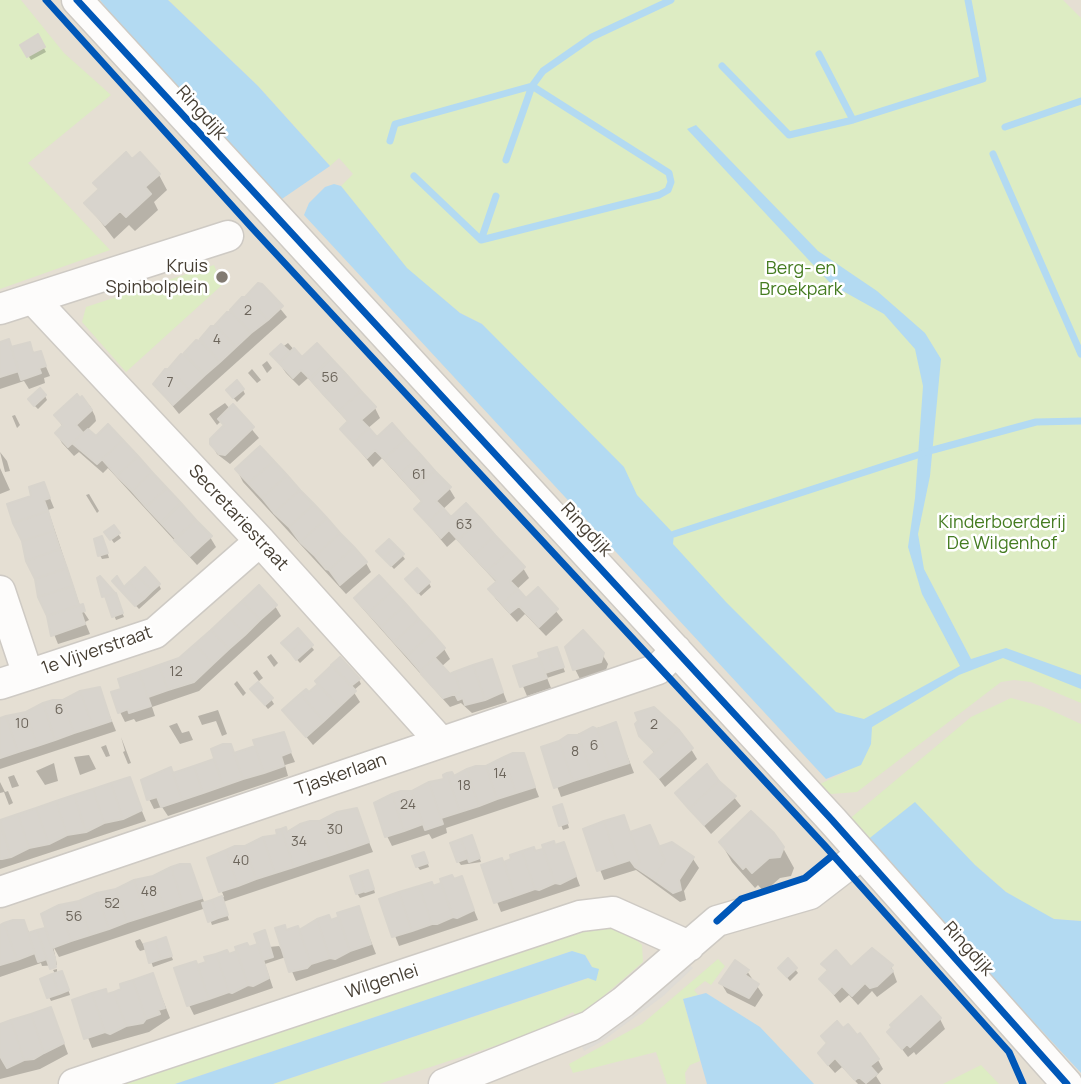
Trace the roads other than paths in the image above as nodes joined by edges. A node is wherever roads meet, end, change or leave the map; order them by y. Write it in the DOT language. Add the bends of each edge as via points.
graph roads {
  1 [pos="77,0"];
  2 [pos="228,236"];
  3 [pos="33,299"];
  4 [pos="0,309"];
  5 [pos="260,541"];
  6 [pos="0,592"];
  7 [pos="676,650"];
  8 [pos="14,679"];
  9 [pos="440,741"];
  10 [pos="862,854"];
  11 [pos="0,891"];
  12 [pos="689,946"];
  13 [pos="1056,1079"];
  14 [pos="74,1084"];
  15 [pos="444,1084"];
  1 -- 7 [label="street, Ringdijk"];
  2 -- 3 [label="street"];
  3 -- 4 [label="street"];
  3 -- 5 [label="street, Secretariestraat"];
  5 -- 8 [label="street, 1e Vijverstraat" via="155,633"];
  5 -- 9 [label="street, Secretariestraat"];
  6 -- 8 [label="street"];
  7 -- 9 [label="street, Tjaskerlaan" via="658,669"];
  7 -- 10 [label="street, Ringdijk"];
  9 -- 11 [label="street, Tjaskerlaan"];
  10 -- 12 [label="street" via="817,890 717,921"];
  10 -- 13 [label="street, Ringdijk"];
  12 -- 14 [label="street, Wilgenlei" via="613,912 580,916"];
  12 -- 15 [label="street" via="590,1026"];
}
